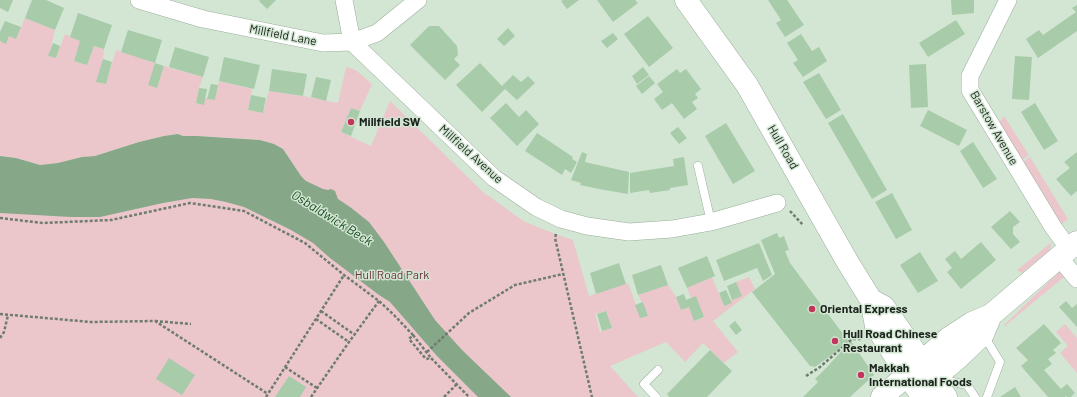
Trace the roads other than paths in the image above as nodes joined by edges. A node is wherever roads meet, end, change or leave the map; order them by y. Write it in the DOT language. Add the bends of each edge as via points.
graph roads {
  1 [pos="139,0"];
  2 [pos="344,0"];
  3 [pos="418,0"];
  4 [pos="686,0"];
  5 [pos="1008,0"];
  6 [pos="352,42"];
  7 [pos="698,166"];
  8 [pos="777,203"];
  9 [pos="711,222"];
  10 [pos="1068,249"];
  11 [pos="1077,279"];
  12 [pos="871,300"];
  13 [pos="987,325"];
  14 [pos="658,370"];
  15 [pos="919,383"];
  16 [pos="656,397"];
  17 [pos="882,397"];
  18 [pos="946,397"];
  19 [pos="975,397"];
  20 [pos="987,397"];
  1 -- 6 [label="street, Millfield Lane" via="224,24 323,42"];
  2 -- 6 [label="street"];
  3 -- 6 [label="street, Millfield Lane" via="377,33"];
  4 -- 12 [label="main road, Hull Road" via="747,85"];
  5 -- 10 [label="street, Barstow Avenue" via="970,76 970,90"];
  6 -- 9 [label="street, Millfield Avenue" via="494,178 536,207 561,219 587,226 629,232 672,229"];
  7 -- 9 [label="lane"];
  8 -- 9 [label="street, Millfield Avenue"];
  10 -- 11 [label="street, Barstow Avenue"];
  10 -- 13 [label="main road"];
  12 -- 15 [label="main road, Hull Road" via="876,326 880,333"];
  12 -- 15 [label="main road, Hull Road" via="884,306"];
  13 -- 15 [label="main road" via="972,323 954,334"];
  13 -- 20 [label="lane" via="1000,362"];
  14 -- 16 [label="lane" via="644,384"];
  15 -- 17 [label="main road"];
  15 -- 18 [label="main road, Hull Road"];
  15 -- 19 [label="lane" via="967,385"];
}
